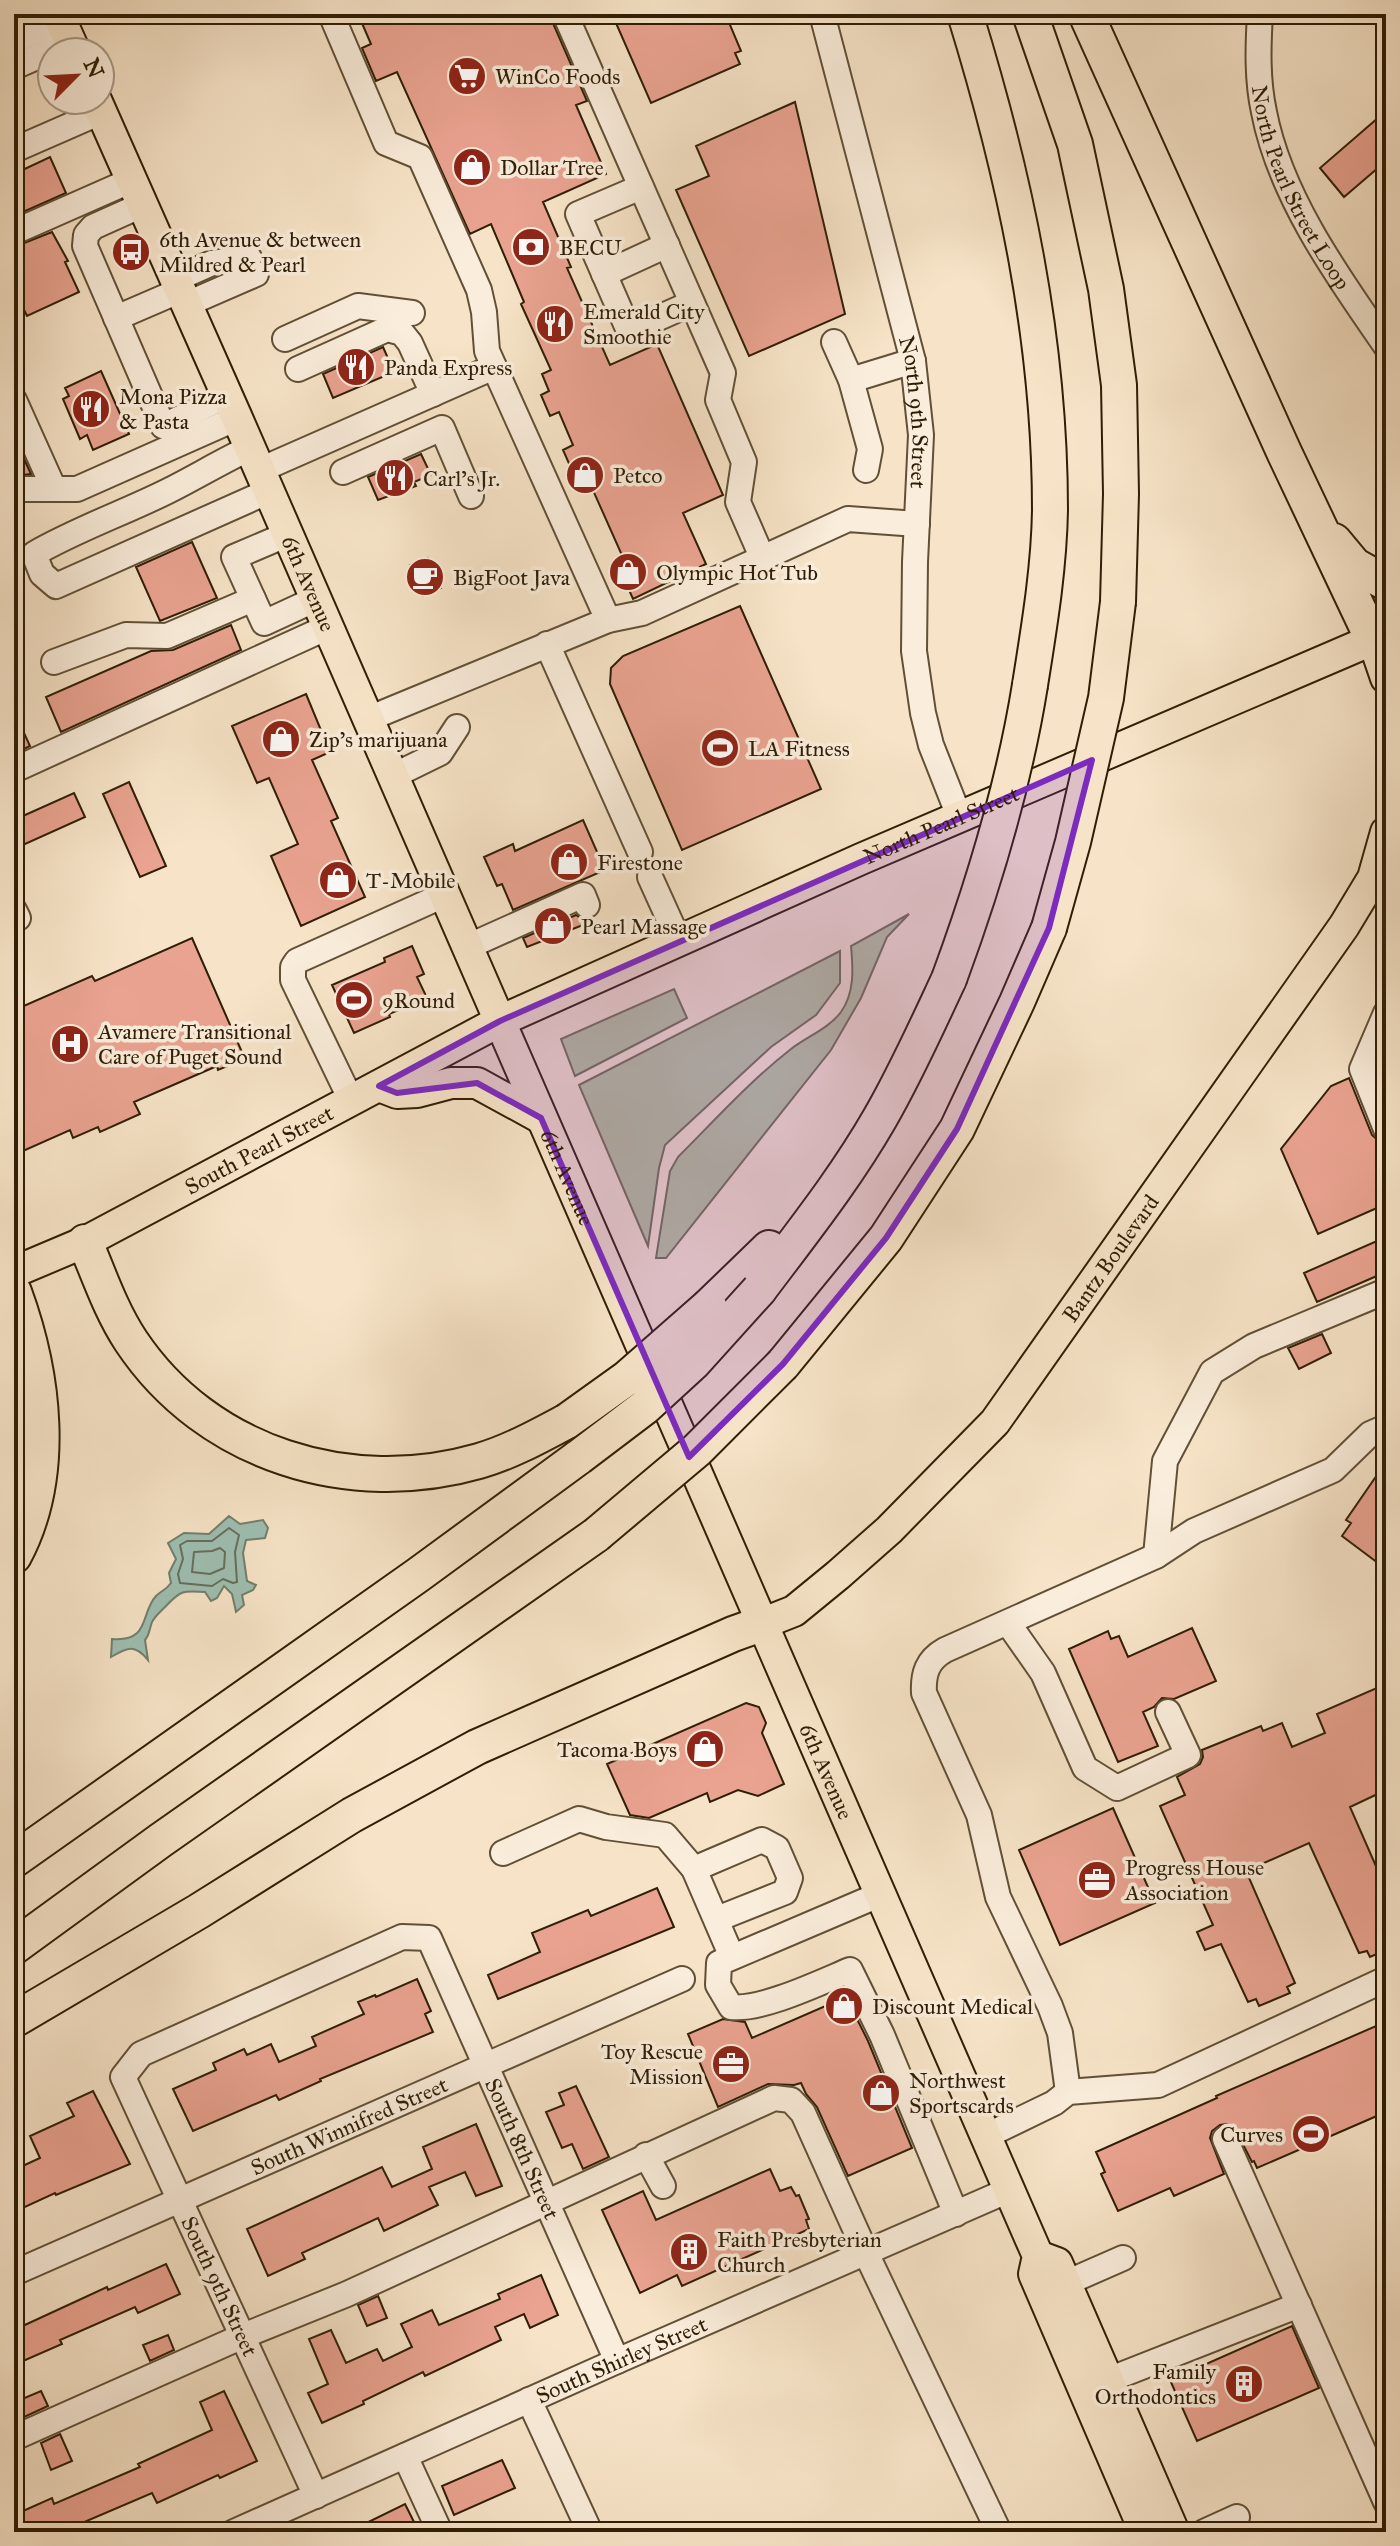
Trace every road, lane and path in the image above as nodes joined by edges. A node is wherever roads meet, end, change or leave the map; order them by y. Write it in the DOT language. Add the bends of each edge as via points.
graph roads {
  1 [pos="331,14"];
  2 [pos="565,14"];
  3 [pos="822,14"];
  4 [pos="965,14"];
  5 [pos="1030,14"];
  6 [pos="1086,14"];
  7 [pos="1260,14"];
  8 [pos="66,32"];
  9 [pos="14,41"];
  10 [pos="14,67"];
  11 [pos="80,116"];
  12 [pos="103,116"];
  13 [pos="14,150"];
  14 [pos="641,187"];
  15 [pos="137,192"];
  16 [pos="14,232"];
  17 [pos="667,245"];
  18 [pos="252,266"];
  19 [pos="604,274"];
  20 [pos="181,291"];
  21 [pos="692,303"];
  22 [pos="412,313"];
  23 [pos="116,318"];
  24 [pos="834,342"];
  25 [pos="1386,346"];
  26 [pos="913,361"];
  27 [pos="494,367"];
  28 [pos="851,380"];
  29 [pos="433,394"];
  30 [pos="14,400"];
  31 [pos="232,407"];
  32 [pos="260,470"];
  33 [pos="866,470"];
  34 [pos="343,472"];
  35 [pos="54,489"];
  36 [pos="14,492"];
  37 [pos="471,496"];
  38 [pos="1315,518"];
  39 [pos="917,524"];
  40 [pos="288,534"];
  41 [pos="762,557"];
  42 [pos="1386,583"];
  43 [pos="253,599"];
  44 [pos="316,599"];
  45 [pos="608,620"];
  46 [pos="328,627"];
  47 [pos="1380,637"];
  48 [pos="547,644"];
  49 [pos="54,662"];
  50 [pos="1386,678"];
  51 [pos="368,719"];
  52 [pos="457,727"];
  53 [pos="14,770"];
  54 [pos="393,776"];
  55 [pos="959,816"];
  56 [pos="1386,832"];
  57 [pos="640,852"];
  58 [pos="650,877"];
  59 [pos="444,895"];
  60 [pos="587,905"];
  61 [pos="679,941"];
  62 [pos="467,947"];
  63 [pos="1385,1018"];
  64 [pos="500,1021"];
  65 [pos="379,1086"];
  66 [pos="1379,1095"];
  67 [pos="351,1100"];
  68 [pos="541,1118"];
  69 [pos="1386,1129"];
  70 [pos="844,1175"];
  71 [pos="85,1242"];
  72 [pos="14,1272"];
  73 [pos="1386,1291"];
  74 [pos="14,1292"];
  75 [pos="1386,1427"];
  76 [pos="14,1556"];
  77 [pos="1156,1556"];
  78 [pos="1008,1623"];
  79 [pos="761,1624"];
  80 [pos="1168,1712"];
  81 [pos="503,1853"];
  82 [pos="14,1860"];
  83 [pos="694,1869"];
  84 [pos="881,1894"];
  85 [pos="745,1909"];
  86 [pos="717,1919"];
  87 [pos="759,1945"];
  88 [pos="14,1947"];
  89 [pos="725,1960"];
  90 [pos="682,1979"];
  91 [pos="1386,1979"];
  92 [pos="14,2020"];
  93 [pos="485,2067"];
  94 [pos="123,2077"];
  95 [pos="1068,2092"];
  96 [pos="986,2136"];
  97 [pos="1225,2139"];
  98 [pos="646,2155"];
  99 [pos="663,2186"];
  100 [pos="1009,2190"];
  101 [pos="180,2201"];
  102 [pos="546,2202"];
  103 [pos="956,2214"];
  104 [pos="866,2253"];
  105 [pos="1038,2256"];
  106 [pos="1123,2258"];
  107 [pos="14,2273"];
  108 [pos="1066,2283"];
  109 [pos="1299,2305"];
  110 [pos="243,2336"];
  111 [pos="617,2361"];
  112 [pos="1096,2385"];
  113 [pos="529,2400"];
  114 [pos="14,2438"];
  115 [pos="405,2456"];
  116 [pos="1114,2461"];
  117 [pos="316,2496"];
  118 [pos="1386,2502"];
  119 [pos="1237,2517"];
  120 [pos="284,2522"];
  121 [pos="234,2532"];
  122 [pos="440,2532"];
  123 [pos="590,2532"];
  124 [pos="999,2532"];
  125 [pos="1145,2532"];
  126 [pos="1157,2532"];
  127 [pos="1174,2532"];
  128 [pos="1204,2532"];
  1 -- 27 [label="street" via="386,143 420,157 479,290"];
  2 -- 14 [label="street"];
  3 -- 26 [label="street, North 9th Street"];
  4 -- 70 [label="highway, bridge" via="1003,143 1039,333 1050,512 1046,570 1024,724 968,928 949,979 886,1106"];
  5 -- 88 [label="highway, bridge" via="1075,144 1106,289 1119,385 1118,602 1106,698 1049,928 957,1129 886,1238 783,1364 697,1450 596,1535"];
  6 -- 38 [label="highway"];
  7 -- 25 [label="street, North Pearl Street Loop" via="1260,83 1279,164 1328,257"];
  8 -- 9 [label="street"];
  8 -- 10 [label="street"];
  11 -- 13 [label="street"];
  12 -- 15 [label="main road, 6th Avenue"];
  14 -- 17 [label="street"];
  14 -- 19 [label="street" via="578,214"];
  15 -- 16 [label="street"];
  15 -- 20 [label="main road, 6th Avenue"];
  15 -- 23 [label="street" via="86,235 85,246"];
  17 -- 19 [label="street"];
  17 -- 21 [label="street"];
  18 -- 20 [label="street"];
  19 -- 21 [label="street" via="629,331"];
  20 -- 23 [label="street"];
  20 -- 31 [label="main road, 6th Avenue"];
  21 -- 41 [label="street" via="723,373 718,400 744,462 738,502"];
  22 -- 29 [label="street" via="366,324 292,355 387,329 402,333"];
  23 -- 31 [label="street" via="163,426"];
  24 -- 28 [label="street"];
  26 -- 28 [label="street"];
  26 -- 39 [label="street, North 9th Street" via="921,416"];
  27 -- 29 [label="street"];
  27 -- 45 [label="street"];
  28 -- 33 [label="street" via="870,449"];
  29 -- 32 [label="street"];
  30 -- 35 [label="street"];
  31 -- 32 [label="main road, 6th Avenue"];
  31 -- 35 [label="street" via="77,489"];
  32 -- 32 [label="street" via="212,465 34,554 42,574 56,586 181,529"];
  32 -- 40 [label="main road, 6th Avenue"];
  34 -- 37 [label="street" via="442,428"];
  35 -- 36 [label="street"];
  38 -- 42 [label="highway" via="1354,565"];
  38 -- 47 [label="highway"];
  39 -- 41 [label="street" via="848,519"];
  39 -- 55 [label="street, North 9th Street" via="913,625 918,684 931,745"];
  40 -- 43 [label="street" via="234,557"];
  40 -- 44 [label="main road, 6th Avenue"];
  41 -- 45 [label="street" via="642,613"];
  43 -- 44 [label="street" via="264,623"];
  43 -- 49 [label="street" via="167,636 126,635"];
  44 -- 46 [label="main road, 6th Avenue"];
  45 -- 48 [label="street"];
  46 -- 51 [label="main road, 6th Avenue"];
  46 -- 53 [label="street"];
  47 -- 50 [label="main road"];
  47 -- 55 [label="main road, North Pearl Street"];
  48 -- 51 [label="street"];
  48 -- 57 [label="street"];
  51 -- 54 [label="main road, 6th Avenue"];
  52 -- 54 [label="street" via="440,753"];
  54 -- 59 [label="main road, 6th Avenue"];
  55 -- 61 [label="main road, North Pearl Street"];
  56 -- 79 [label="main road, Bantz Boulevard" via="1373,878 1344,926 995,1422 838,1575 794,1611"];
  58 -- 61 [label="street"];
  59 -- 62 [label="main road, 6th Avenue"];
  59 -- 67 [label="street" via="293,967 293,980"];
  60 -- 62 [label="street" via="583,895"];
  61 -- 64 [label="main road, North Pearl Street"];
  62 -- 64 [label="main road, 6th Avenue"];
  63 -- 66 [label="street" via="1362,1069"];
  64 -- 65 [label="main road, South Pearl Street"];
  64 -- 68 [label="main road, 6th Avenue"];
  65 -- 67 [label="main road, South Pearl Street"];
  65 -- 68 [label="main road" via="407,1093 477,1083"];
  66 -- 69 [label="street"];
  67 -- 71 [label="main road, South Pearl Street"];
  68 -- 79 [label="main road, 6th Avenue"];
  70 -- 71 [label="highway, bridge" via="709,1306 627,1378 567,1421 481,1461 403,1474 289,1461 217,1426 176,1394 131,1341"];
  70 -- 82 [label="highway, bridge" via="759,1290 645,1407 418,1575"];
  71 -- 72 [label="main road, South Pearl Street"];
  73 -- 77 [label="street" via="1254,1346 1212,1372 1165,1461"];
  74 -- 76 [label="highway" via="32,1359 41,1464 38,1492"];
  75 -- 77 [label="street" via="1370,1434 1333,1470 1194,1531"];
  77 -- 78 [label="street"];
  78 -- 80 [label="street" via="1043,1673 1085,1768 1117,1788 1188,1755"];
  78 -- 95 [label="street" via="938,1654 923,1676 924,1693 979,1815 998,1897 1060,2033"];
  79 -- 84 [label="main road, 6th Avenue"];
  79 -- 92 [label="highway" via="477,1747 352,1815"];
  81 -- 83 [label="street" via="579,1819 665,1835"];
  83 -- 85 [label="street" via="762,1840 777,1848 790,1878 785,1892"];
  83 -- 86 [label="street"];
  84 -- 87 [label="street"];
  84 -- 96 [label="main road, 6th Avenue"];
  85 -- 86 [label="street"];
  85 -- 87 [label="street"];
  86 -- 89 [label="street"];
  87 -- 89 [label="street"];
  89 -- 103 [label="street" via="718,1985 731,2007 744,2009 850,1970"];
  90 -- 93 [label="street, South Winnifred Street"];
  91 -- 95 [label="street" via="1158,2085"];
  93 -- 94 [label="street, South 8th Street" via="429,1938 402,1937 141,2054"];
  93 -- 101 [label="street, South Winnifred Street"];
  93 -- 102 [label="street, South 8th Street"];
  94 -- 101 [label="street, South 9th Street"];
  95 -- 96 [label="street"];
  96 -- 100 [label="main road, 6th Avenue"];
  97 -- 109 [label="street"];
  98 -- 99 [label="street"];
  98 -- 102 [label="street"];
  98 -- 104 [label="street" via="774,2098 791,2100 803,2113"];
  100 -- 103 [label="street, South Shirley Street"];
  100 -- 105 [label="main road, 6th Avenue"];
  101 -- 107 [label="street, South Winnifred Street"];
  101 -- 110 [label="street, South 9th Street"];
  102 -- 110 [label="street"];
  102 -- 111 [label="street, South 8th Street"];
  103 -- 104 [label="street, South Shirley Street"];
  104 -- 111 [label="street, South Shirley Street"];
  104 -- 124 [label="street"];
  105 -- 108 [label="main road, 6th Avenue" via="1057,2263"];
  105 -- 112 [label="main road, 6th Avenue" via="1034,2274"];
  106 -- 108 [label="street"];
  108 -- 112 [label="main road, 6th Avenue"];
  109 -- 112 [label="street"];
  109 -- 118 [label="street"];
  110 -- 114 [label="street"];
  110 -- 117 [label="street, South 9th Street"];
  111 -- 113 [label="street, South Shirley Street"];
  112 -- 116 [label="main road, 6th Avenue"];
  112 -- 127 [label="main road, 6th Avenue"];
  113 -- 115 [label="street, South Shirley Street"];
  113 -- 123 [label="street"];
  115 -- 117 [label="street, South Shirley Street"];
  115 -- 122 [label="street"];
  116 -- 125 [label="main road, 6th Avenue"];
  116 -- 126 [label="street" via="1136,2481"];
  117 -- 120 [label="street, South Shirley Street"];
  119 -- 128 [label="street"];
  120 -- 121 [label="street, South Shirley Street"];
}
